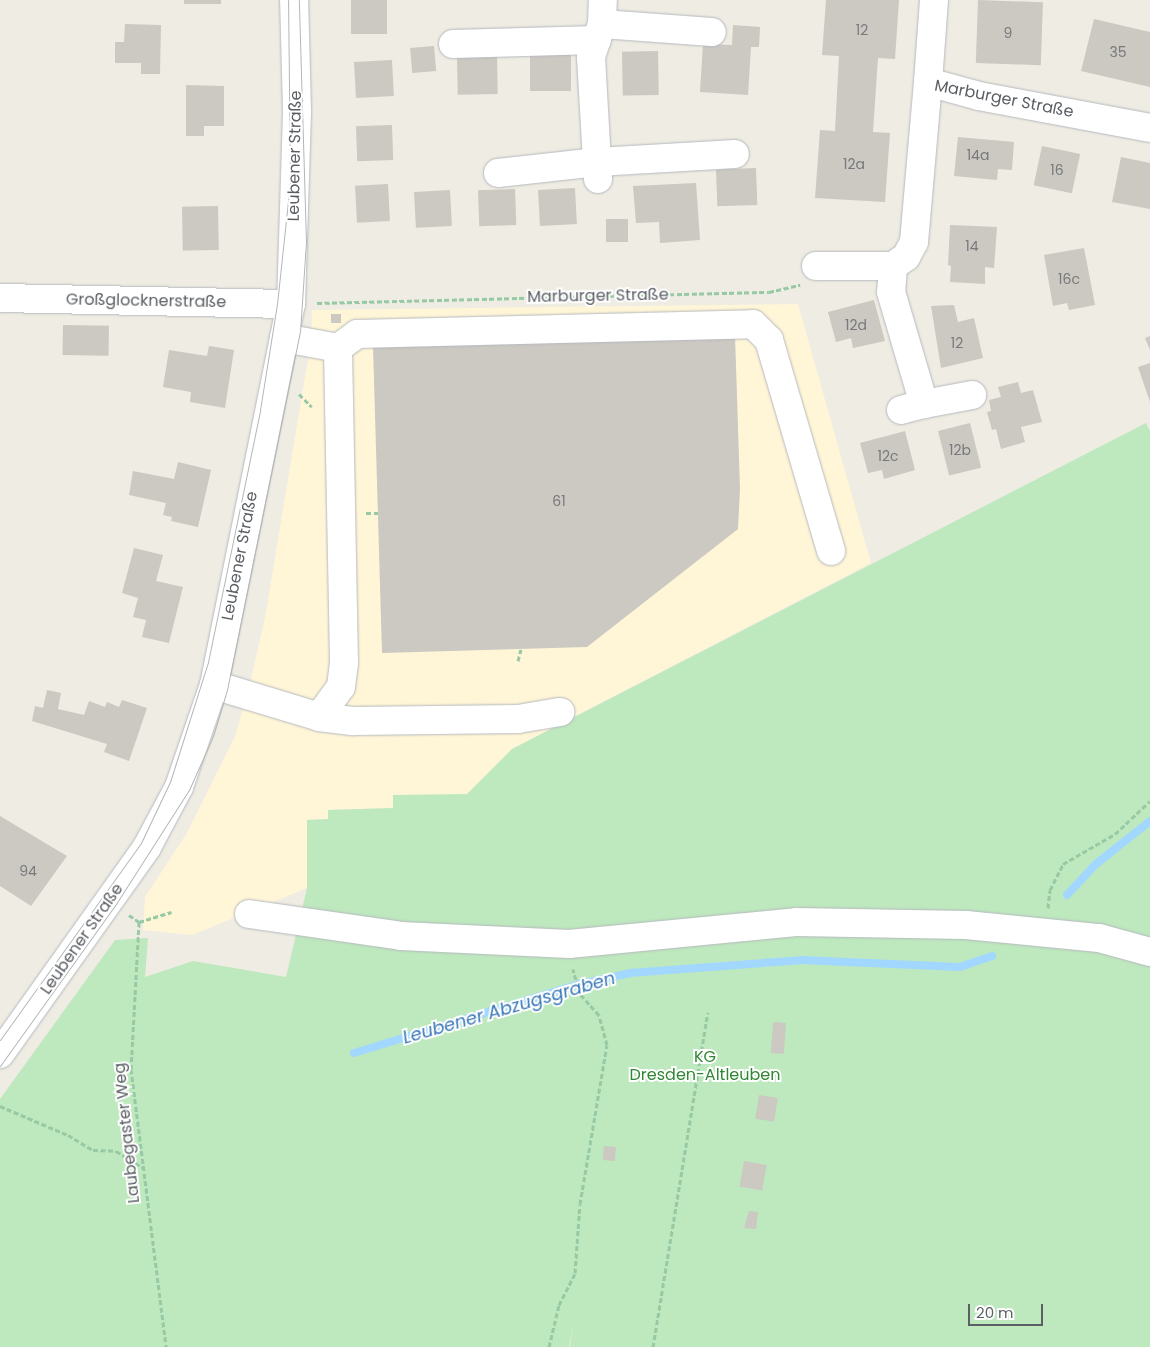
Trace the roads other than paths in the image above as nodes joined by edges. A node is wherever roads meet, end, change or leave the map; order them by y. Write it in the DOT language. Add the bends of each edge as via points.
graph roads {
  1 [pos="294,0"];
  2 [pos="934,0"];
  3 [pos="601,21"];
  4 [pos="712,32"];
  5 [pos="454,44"];
  6 [pos="928,82"];
  7 [pos="1150,128"];
  8 [pos="735,154"];
  9 [pos="597,170"];
  10 [pos="498,173"];
  11 [pos="816,266"];
  12 [pos="893,266"];
  13 [pos="0,298"];
  14 [pos="291,304"];
  15 [pos="284,338"];
  16 [pos="338,348"];
  17 [pos="972,395"];
  18 [pos="831,550"];
  19 [pos="214,685"];
  20 [pos="560,712"];
  21 [pos="319,717"];
  22 [pos="249,914"];
  23 [pos="1150,952"];
  24 [pos="0,1054"];
  1 -- 14 [label="street, Leubener Straße" via="297,112"];
  2 -- 6 [label="street"];
  3 -- 4 [label="street"];
  3 -- 5 [label="street"];
  3 -- 9 [label="street" via="591,57"];
  6 -- 7 [label="street, Marburger Straße" via="979,96"];
  6 -- 12 [label="street, Marburger Straße" via="914,242 906,257"];
  8 -- 9 [label="street"];
  9 -- 10 [label="street"];
  11 -- 12 [label="street"];
  12 -- 17 [label="street" via="891,292 913,407"];
  13 -- 14 [label="street, Großglocknerstraße"];
  14 -- 15 [label="street, Leubener Straße"];
  15 -- 16 [label="street"];
  15 -- 19 [label="street, Leubener Straße"];
  16 -- 18 [label="street" via="357,334 753,324 769,340"];
  16 -- 21 [label="street" via="344,662 341,687"];
  19 -- 21 [label="street"];
  19 -- 24 [label="street, Leubener Straße" via="179,787 147,847"];
  20 -- 21 [label="street" via="508,720 354,721"];
  22 -- 23 [label="street" via="401,936 569,944 796,922 966,925 1099,938"];
}
